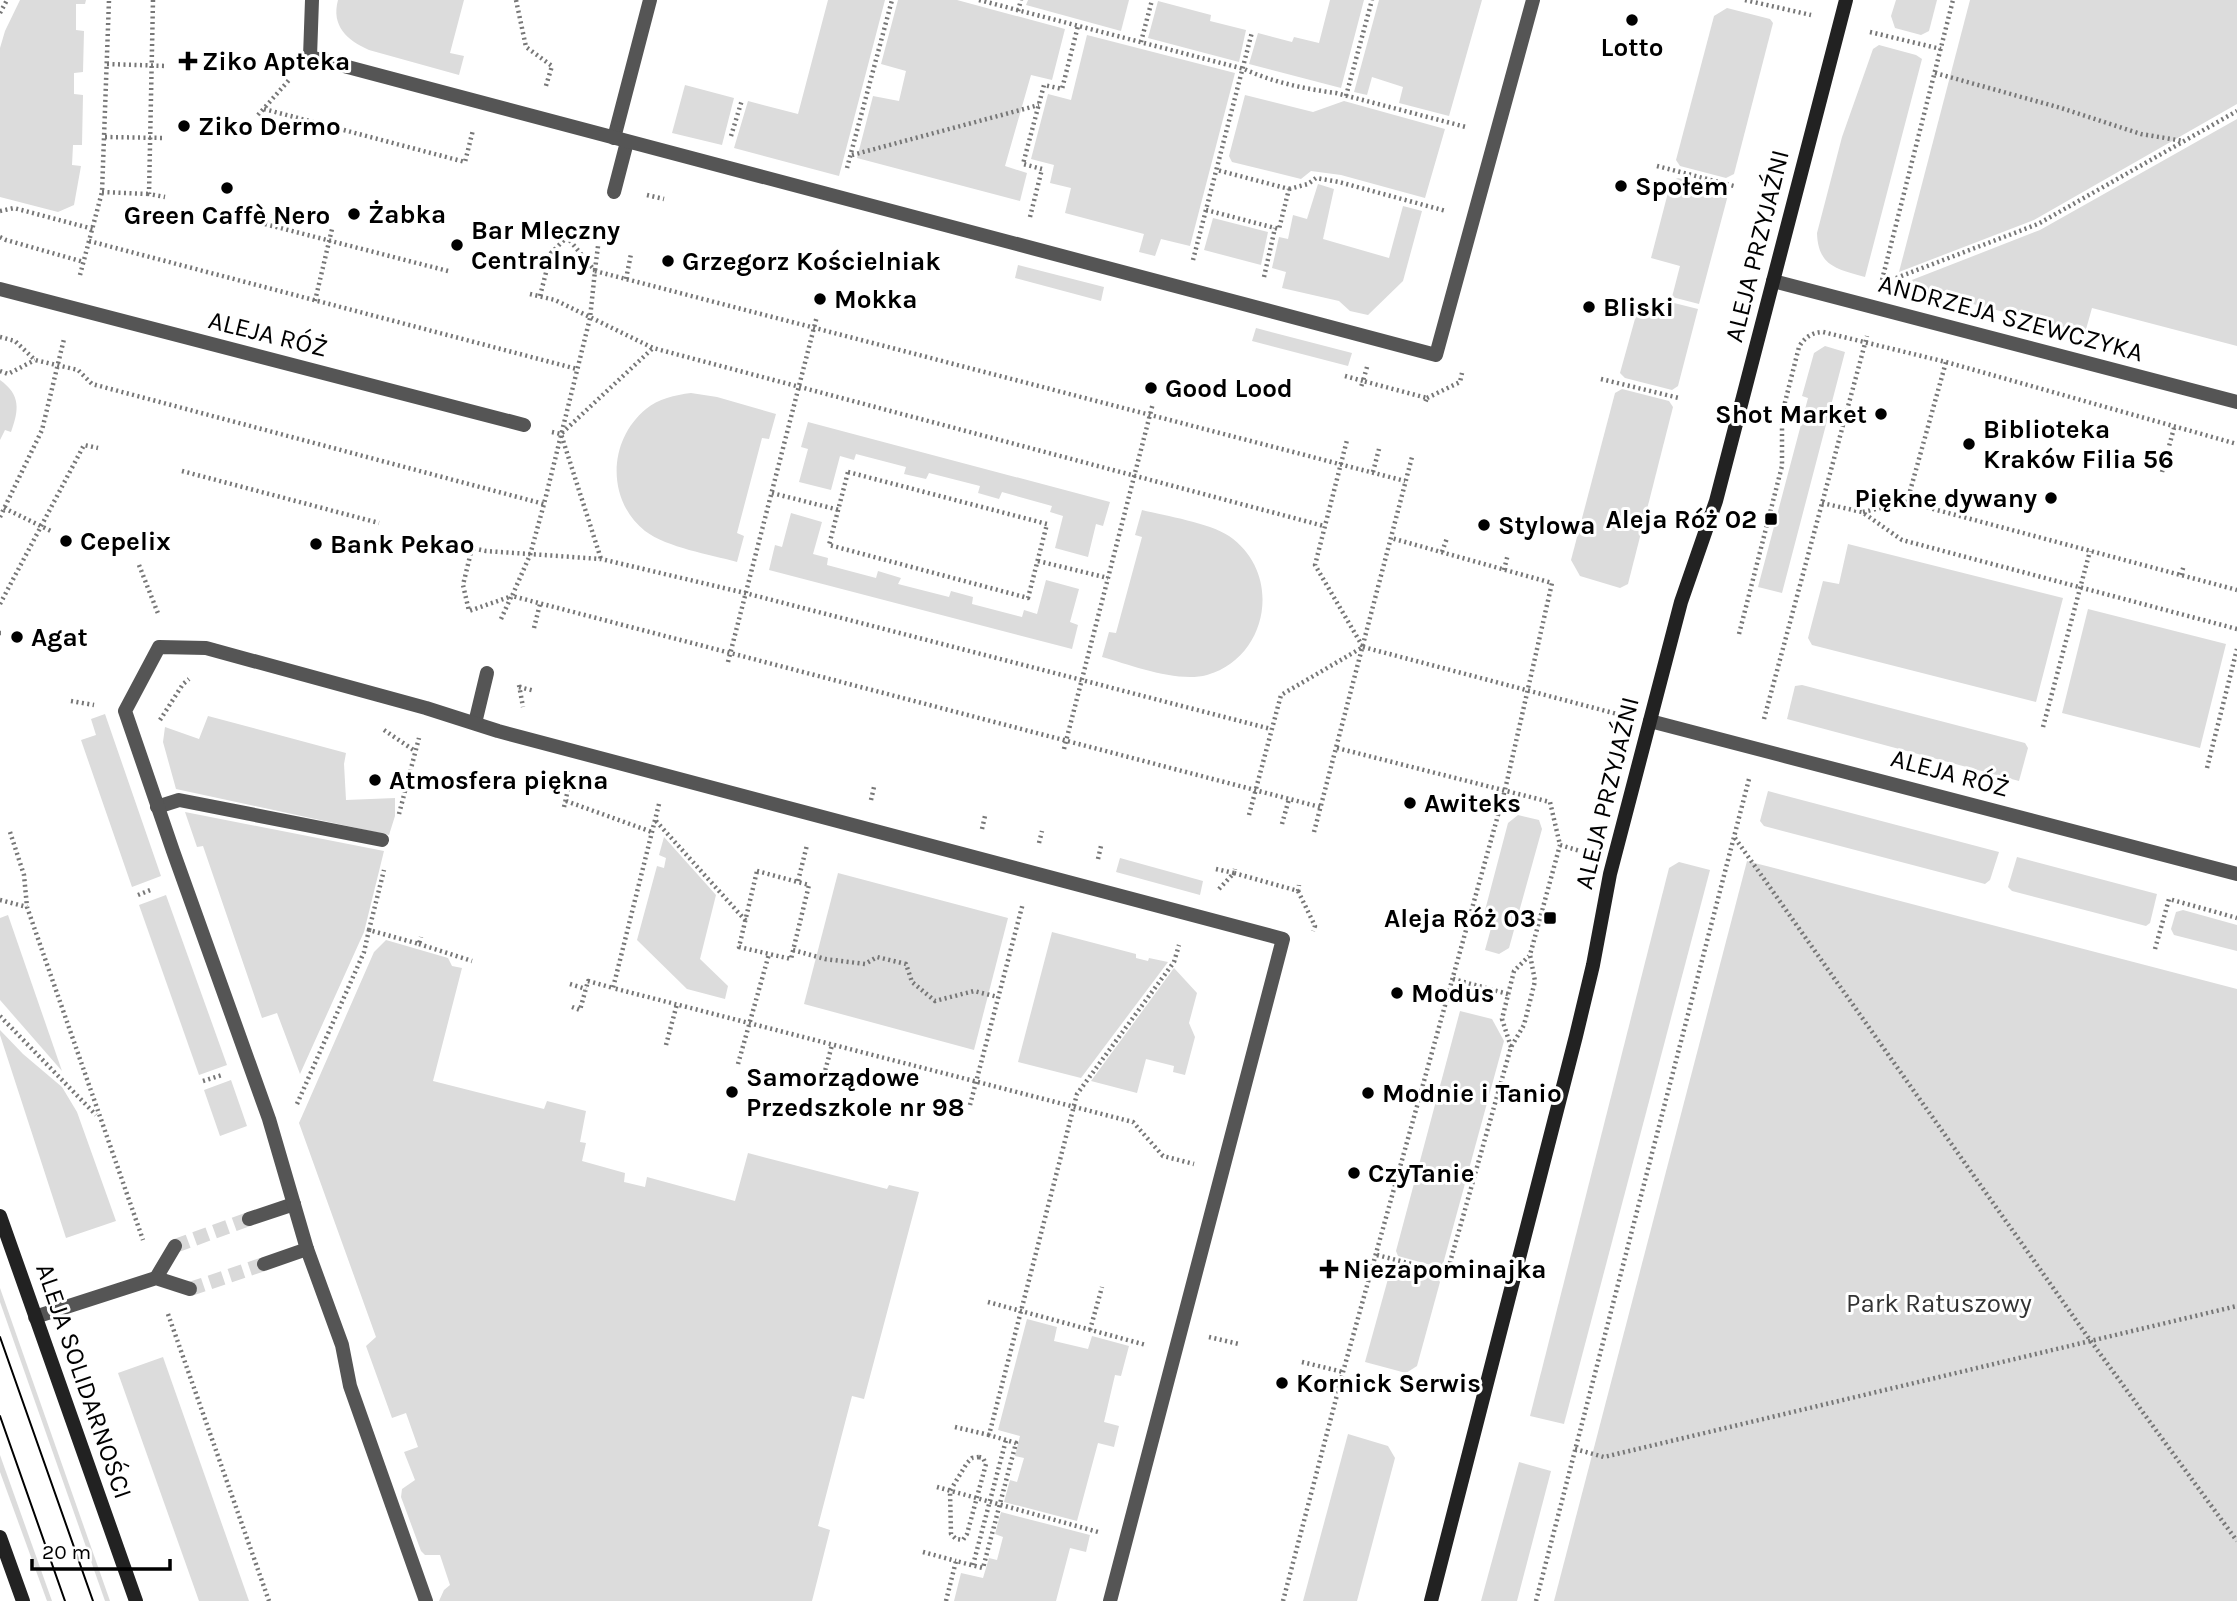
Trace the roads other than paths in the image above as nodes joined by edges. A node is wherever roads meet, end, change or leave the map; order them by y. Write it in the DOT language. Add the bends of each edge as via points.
graph roads {
  1 [pos="312,0"];
  2 [pos="650,0"];
  3 [pos="1533,0"];
  4 [pos="1846,0"];
  5 [pos="621,140"];
  6 [pos="614,192"];
  7 [pos="1773,281"];
  8 [pos="0,289"];
  9 [pos="2237,402"];
  10 [pos="524,425"];
  11 [pos="487,673"];
  12 [pos="1650,721"];
  13 [pos="475,723"];
  14 [pos="157,807"];
  15 [pos="382,840"];
  16 [pos="2237,874"];
  17 [pos="294,1204"];
  18 [pos="0,1216"];
  19 [pos="249,1219"];
  20 [pos="175,1245"];
  21 [pos="307,1249"];
  22 [pos="264,1264"];
  23 [pos="156,1278"];
  24 [pos="190,1289"];
  25 [pos="35,1317"];
  26 [pos="0,1537"];
  27 [pos="23,1601"];
  28 [pos="136,1601"];
  29 [pos="426,1601"];
  30 [pos="1110,1601"];
  31 [pos="1431,1601"];
  1 -- 5 [label="street" via="310,57"];
  2 -- 5 [label="street"];
  3 -- 5 [label="street" via="1436,355"];
  4 -- 7 [label="street, ALEJA PRZYJAŹNI"];
  5 -- 6 [label="street"];
  7 -- 9 [label="street, ANDRZEJA SZEWCZYKA"];
  7 -- 12 [label="street, ALEJA PRZYJAŹNI" via="1716,501 1681,602"];
  8 -- 10 [label="street, ALEJA RÓŻ"];
  11 -- 13 [label="street"];
  12 -- 16 [label="street, ALEJA RÓŻ"];
  12 -- 31 [label="street, ALEJA PRZYJAŹNI" via="1610,874 1593,965"];
  13 -- 14 [label="street" via="206,648 159,647 125,711"];
  13 -- 30 [label="street" via="1283,939"];
  14 -- 15 [label="street" via="179,800"];
  14 -- 17 [label="street" via="269,1119"];
  17 -- 19 [label="street"];
  17 -- 21 [label="street"];
  18 -- 25 [label="street, ALEJA SOLIDARNOŚCI"];
  20 -- 23 [label="street"];
  21 -- 22 [label="street"];
  21 -- 29 [label="street"];
  23 -- 24 [label="street"];
  23 -- 25 [label="street"];
  25 -- 28 [label="street, ALEJA SOLIDARNOŚCI"];
  26 -- 27 [label="street"];
}
